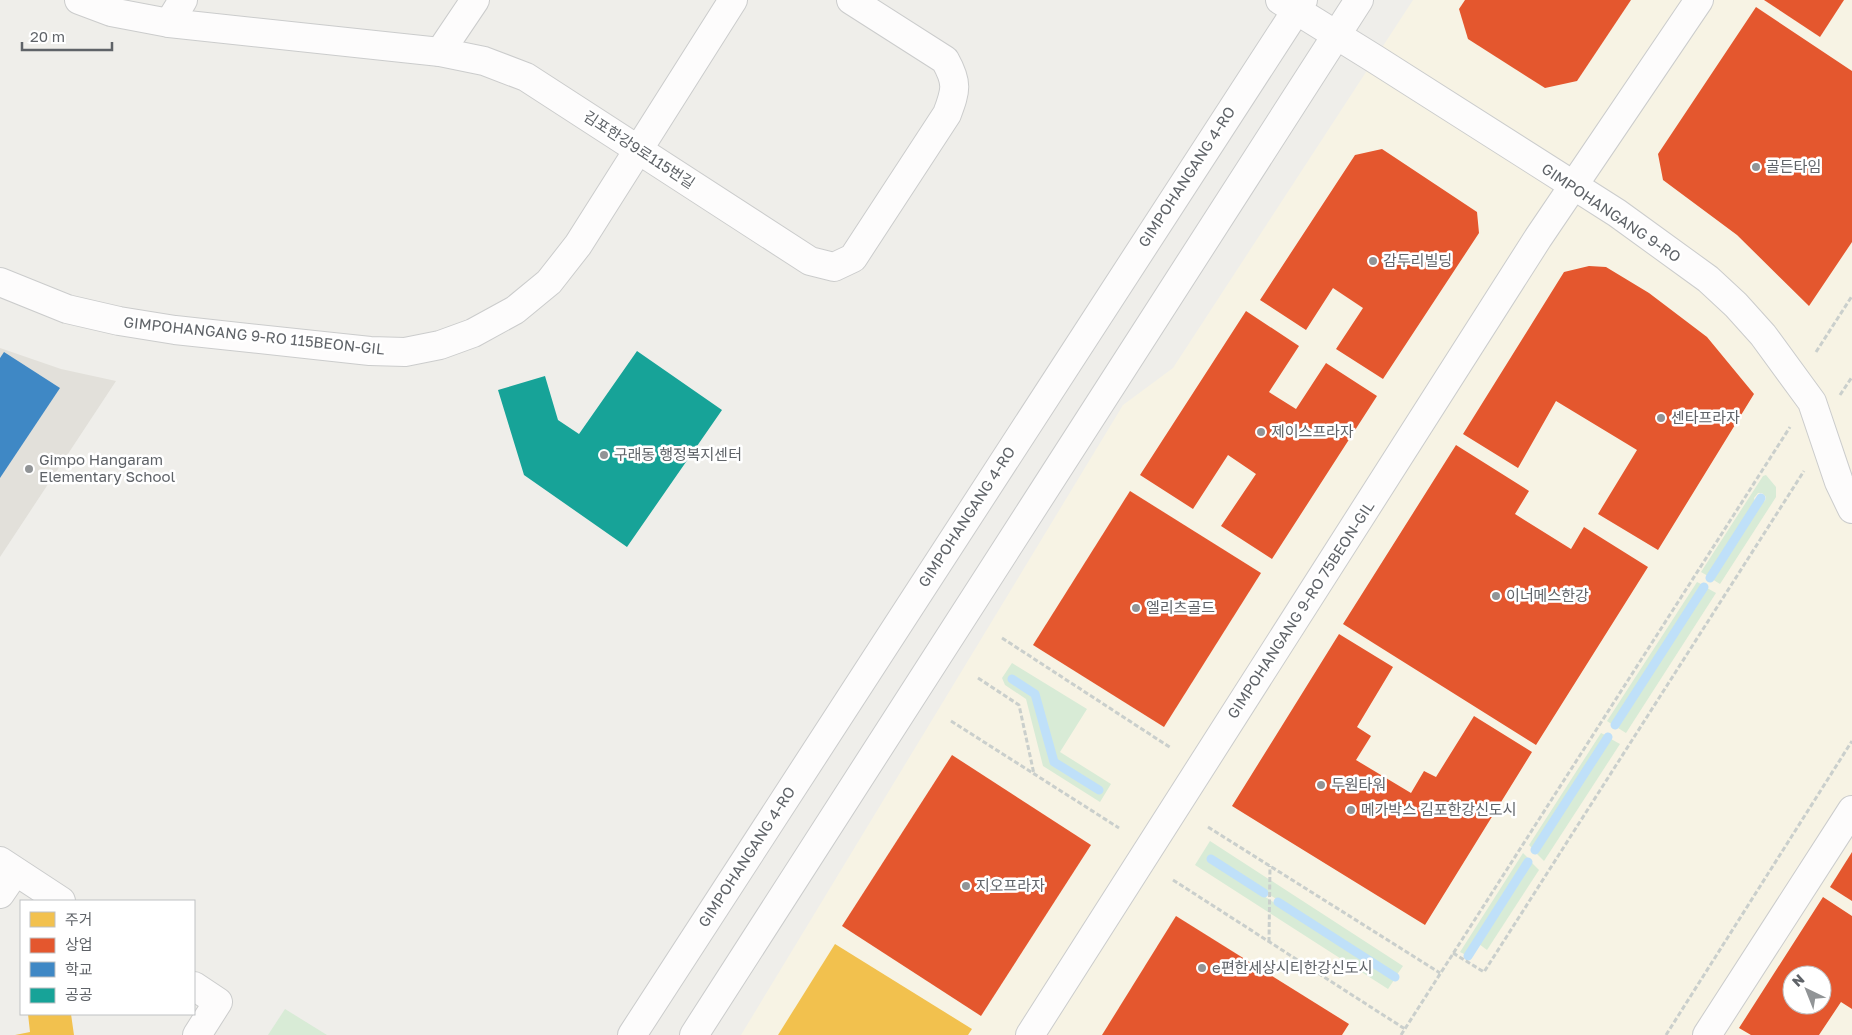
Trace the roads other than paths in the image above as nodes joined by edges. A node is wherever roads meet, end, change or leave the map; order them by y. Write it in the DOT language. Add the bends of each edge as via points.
graph roads {
  1 [pos="79,0"];
  2 [pos="183,0"];
  3 [pos="474,0"];
  4 [pos="733,0"];
  5 [pos="851,0"];
  6 [pos="1359,0"];
  7 [pos="1699,0"];
  8 [pos="1293,4"];
  9 [pos="169,23"];
  10 [pos="1336,35"];
  11 [pos="440,52"];
  12 [pos="638,149"];
  13 [pos="1574,187"];
  14 [pos="0,282"];
  15 [pos="1852,509"];
  16 [pos="1852,810"];
  17 [pos="5,876"];
  18 [pos="59,900"];
  19 [pos="195,987"];
  20 [pos="197,1035"];
  21 [pos="632,1035"];
  22 [pos="694,1035"];
  23 [pos="1030,1035"];
  24 [pos="1707,1035"];
  1 -- 9 [label="street, 김포한강9로115번길" via="110,12"];
  2 -- 9 [label="street"];
  3 -- 11 [label="street"];
  4 -- 12 [label="street, GIMPOHANGANG 9-RO 115BEON-GIL"];
  5 -- 12 [label="street, 김포한강9로115번길" via="945,60 954,76 954,95 947,114 853,258 834,266 810,261"];
  6 -- 10 [label="street"];
  7 -- 13 [label="street, GIMPOHANGANG 9-RO 75BEON-GIL"];
  8 -- 10 [label="street, GIMPOHANGANG 9-RO"];
  8 -- 21 [label="street, GIMPOHANGANG 4-RO"];
  9 -- 11 [label="street, 김포한강9로115번길"];
  10 -- 13 [label="street, GIMPOHANGANG 9-RO"];
  10 -- 22 [label="street"];
  11 -- 12 [label="street, 김포한강9로115번길" via="484,61 526,77"];
  12 -- 14 [label="street, GIMPOHANGANG 9-RO 115BEON-GIL" via="578,245 549,282 514,310 473,333 405,352 175,330 119,321 67,309"];
  13 -- 15 [label="street, GIMPOHANGANG 9-RO" via="1617,213 1708,279 1763,335 1812,402"];
  13 -- 23 [label="street, GIMPOHANGANG 9-RO 75BEON-GIL"];
  16 -- 24 [label="street"];
  17 -- 18 [label="street"];
  19 -- 20 [label="street" via="218,1002"];
}
